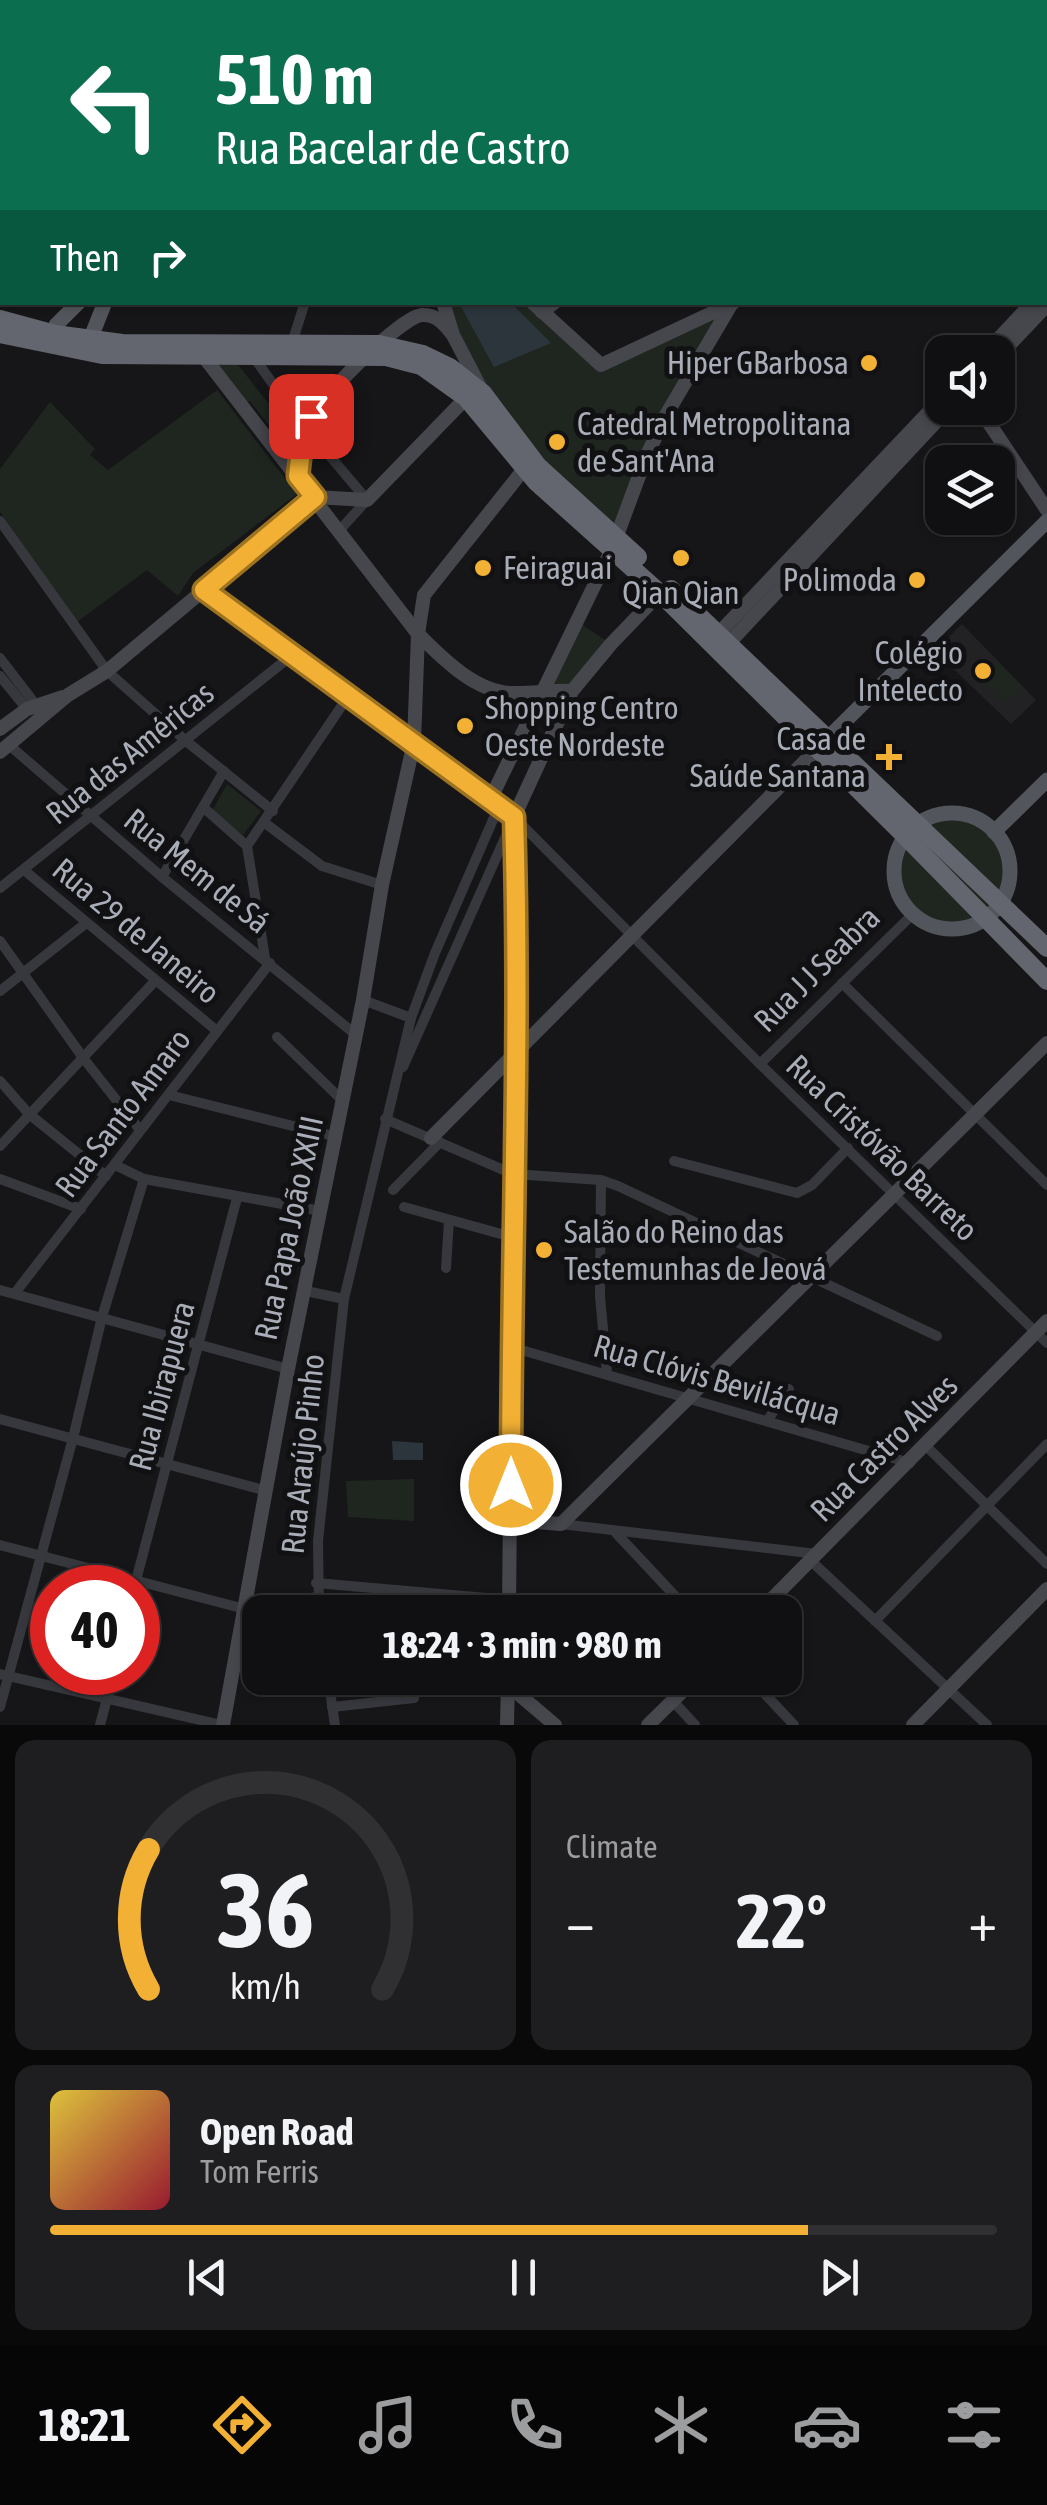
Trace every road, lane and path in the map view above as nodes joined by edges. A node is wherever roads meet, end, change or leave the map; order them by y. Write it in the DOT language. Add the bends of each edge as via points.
graph roads {
  1 [pos="76,305"];
  2 [pos="104,305"];
  3 [pos="304,305"];
  4 [pos="444,305"];
  5 [pos="729,305"];
  6 [pos="732,305"];
  7 [pos="1030,305"];
  8 [pos="1047,305"];
  9 [pos="537,307"];
  10 [pos="1,331"];
  11 [pos="454,335"];
  12 [pos="1002,335"];
  13 [pos="1015,339"];
  14 [pos="56,341"];
  15 [pos="292,343"];
  16 [pos="380,344"];
  17 [pos="87,347"];
  18 [pos="253,356"];
  19 [pos="204,357"];
  20 [pos="364,357"];
  21 [pos="474,395"];
  22 [pos="925,417"];
  23 [pos="932,425"];
  24 [pos="990,425"];
  25 [pos="304,426"];
  26 [pos="275,448"];
  27 [pos="524,469"];
  28 [pos="298,476"];
  29 [pos="315,497"];
  30 [pos="367,500"];
  31 [pos="1047,510"];
  32 [pos="0,521"];
  33 [pos="1047,521"];
  34 [pos="339,531"];
  35 [pos="614,543"];
  36 [pos="204,590"];
  37 [pos="660,593"];
  38 [pos="418,634"];
  39 [pos="724,638"];
  40 [pos="291,656"];
  41 [pos="0,658"];
  42 [pos="107,671"];
  43 [pos="0,676"];
  44 [pos="764,678"];
  45 [pos="542,689"];
  46 [pos="572,691"];
  47 [pos="68,695"];
  48 [pos="347,698"];
  49 [pos="31,707"];
  50 [pos="0,729"];
  51 [pos="186,741"];
  52 [pos="414,742"];
  53 [pos="823,743"];
  54 [pos="5,748"];
  55 [pos="224,772"];
  56 [pos="1047,780"];
  57 [pos="495,803"];
  58 [pos="204,807"];
  59 [pos="272,811"];
  60 [pos="91,817"];
  61 [pos="514,817"];
  62 [pos="265,822"];
  63 [pos="912,830"];
  64 [pos="994,832"];
  65 [pos="247,846"];
  66 [pos="24,870"];
  67 [pos="162,877"];
  68 [pos="382,885"];
  69 [pos="0,888"];
  70 [pos="1000,903"];
  71 [pos="913,914"];
  72 [pos="985,919"];
  73 [pos="85,924"];
  74 [pos="635,936"];
  75 [pos="0,942"];
  76 [pos="1047,948"];
  77 [pos="268,961"];
  78 [pos="23,974"];
  79 [pos="155,981"];
  80 [pos="1047,982"];
  81 [pos="842,983"];
  82 [pos="0,991"];
  83 [pos="363,1000"];
  84 [pos="411,1018"];
  85 [pos="217,1031"];
  86 [pos="356,1034"];
  87 [pos="277,1038"];
  88 [pos="1047,1043"];
  89 [pos="515,1054"];
  90 [pos="84,1059"];
  91 [pos="760,1064"];
  92 [pos="0,1081"];
  93 [pos="392,1090"];
  94 [pos="169,1095"];
  95 [pos="343,1102"];
  96 [pos="29,1114"];
  97 [pos="975,1114"];
  98 [pos="385,1119"];
  99 [pos="140,1130"];
  100 [pos="337,1137"];
  101 [pos="435,1140"];
  102 [pos="0,1146"];
  103 [pos="848,1148"];
  104 [pos="674,1161"];
  105 [pos="114,1165"];
  106 [pos="513,1174"];
  107 [pos="106,1176"];
  108 [pos="0,1179"];
  109 [pos="144,1179"];
  110 [pos="601,1180"];
  111 [pos="1047,1185"];
  112 [pos="393,1190"];
  113 [pos="894,1194"];
  114 [pos="237,1198"];
  115 [pos="404,1207"];
  116 [pos="81,1210"];
  117 [pos="321,1211"];
  118 [pos="448,1220"];
  119 [pos="512,1237"];
  120 [pos="446,1268"];
  121 [pos="812,1275"];
  122 [pos="0,1291"];
  123 [pos="306,1291"];
  124 [pos="14,1293"];
  125 [pos="344,1300"];
  126 [pos="102,1317"];
  127 [pos="1047,1321"];
  128 [pos="937,1336"];
  129 [pos="1041,1338"];
  130 [pos="200,1344"];
  131 [pos="511,1347"];
  132 [pos="288,1369"];
  133 [pos="608,1374"];
  134 [pos="788,1389"];
  135 [pos="686,1398"];
  136 [pos="0,1418"];
  137 [pos="767,1422"];
  138 [pos="73,1438"];
  139 [pos="1047,1444"];
  140 [pos="926,1446"];
  141 [pos="910,1462"];
  142 [pos="166,1464"];
  143 [pos="267,1491"];
  144 [pos="988,1507"];
  145 [pos="511,1520"];
  146 [pos="561,1524"];
  147 [pos="615,1532"];
  148 [pos="0,1545"];
  149 [pos="42,1556"];
  150 [pos="814,1557"];
  151 [pos="1047,1564"];
  152 [pos="72,1565"];
  153 [pos="140,1565"];
  154 [pos="316,1583"];
  155 [pos="1047,1588"];
  156 [pos="160,1589"];
  157 [pos="247,1595"];
  158 [pos="316,1595"];
  159 [pos="417,1595"];
  160 [pos="509,1595"];
  161 [pos="674,1595"];
  162 [pos="776,1595"];
  163 [pos="242,1607"];
  164 [pos="875,1621"];
  165 [pos="242,1624"];
  166 [pos="4,1675"];
  167 [pos="948,1689"];
  168 [pos="109,1695"];
  169 [pos="330,1695"];
  170 [pos="508,1695"];
  171 [pos="523,1695"];
  172 [pos="679,1695"];
  173 [pos="766,1695"];
  174 [pos="108,1698"];
  175 [pos="414,1698"];
  176 [pos="673,1701"];
  177 [pos="0,1706"];
  178 [pos="332,1706"];
  179 [pos="100,1725"];
  180 [pos="223,1725"];
  181 [pos="335,1725"];
  182 [pos="508,1725"];
  183 [pos="555,1725"];
  184 [pos="648,1725"];
  185 [pos="695,1725"];
  186 [pos="794,1725"];
  187 [pos="913,1725"];
  188 [pos="986,1725"];
  1 -- 14 [label="main road" via="60,319"];
  2 -- 17 [label="main road"];
  3 -- 15 [label="street"];
  4 -- 11 [label="street"];
  5 -- 9 [label="street" via="601,366"];
  6 -- 35 [label="street" via="666,415"];
  7 -- 12 [label="street"];
  8 -- 13 [label="street"];
  10 -- 14 [label="highway"];
  11 -- 16 [label="street" via="437,318 422,315"];
  11 -- 21 [label="street"];
  14 -- 17 [label="highway"];
  15 -- 16 [label="highway"];
  15 -- 17 [label="highway"];
  16 -- 20 [label="street"];
  16 -- 21 [label="highway" via="436,360"];
  17 -- 19 [label="highway"];
  18 -- 19 [label="highway"];
  18 -- 20 [label="highway"];
  18 -- 25 [label="street"];
  19 -- 26 [label="street"];
  20 -- 21 [label="highway" via="410,361"];
  20 -- 25 [label="street"];
  21 -- 27 [label="highway"];
  21 -- 30 [label="street"];
  21 -- 35 [label="highway"];
  22 -- 39 [label="street"];
  23 -- 39 [label="street"];
  24 -- 31 [label="street"];
  25 -- 26 [label="street"];
  25 -- 28 [label="street"];
  25 -- 30 [label="street"];
  26 -- 28 [label="street"];
  27 -- 35 [label="highway" via="568,513"];
  27 -- 38 [label="street, Rua Papa João XXIII" via="426,589"];
  28 -- 29 [label="street"];
  29 -- 30 [label="street"];
  29 -- 34 [label="street"];
  29 -- 36 [label="street"];
  30 -- 34 [label="street"];
  32 -- 42 [label="street"];
  33 -- 53 [label="main road"];
  34 -- 38 [label="street"];
  35 -- 37 [label="highway"];
  35 -- 39 [label="highway"];
  35 -- 45 [label="street"];
  36 -- 40 [label="street, Rua Cristóvão Barreto"];
  36 -- 42 [label="street"];
  37 -- 44 [label="highway"];
  37 -- 46 [label="street"];
  37 -- 53 [label="highway" via="740,675"];
  38 -- 45 [label="street" via="449,665 494,689"];
  38 -- 52 [label="street, Rua Papa João XXIII"];
  39 -- 44 [label="highway"];
  40 -- 48 [label="street, Rua Cristóvão Barreto"];
  40 -- 51 [label="street, Rua das Américas"];
  41 -- 49 [label="street"];
  42 -- 47 [label="street"];
  42 -- 51 [label="street"];
  43 -- 49 [label="street"];
  44 -- 53 [label="highway"];
  45 -- 46 [label="street"];
  45 -- 57 [label="street"];
  46 -- 61 [label="street"];
  47 -- 49 [label="street"];
  47 -- 54 [label="street"];
  48 -- 52 [label="street, Rua Cristóvão Barreto"];
  48 -- 59 [label="street"];
  49 -- 50 [label="street"];
  51 -- 55 [label="street"];
  51 -- 60 [label="street, Rua das Américas"];
  52 -- 57 [label="street, Rua Cristóvão Barreto"];
  52 -- 68 [label="street, Rua Papa João XXIII"];
  53 -- 63 [label="highway"];
  53 -- 74 [label="street"];
  54 -- 60 [label="street, Rua Mem de Sá"];
  55 -- 58 [label="street"];
  55 -- 59 [label="street"];
  56 -- 64 [label="main road"];
  57 -- 61 [label="street, Rua Cristóvão Barreto"];
  57 -- 84 [label="street"];
  58 -- 65 [label="street"];
  58 -- 67 [label="street"];
  59 -- 62 [label="street"];
  60 -- 66 [label="street, Rua das Américas"];
  60 -- 67 [label="street, Rua Mem de Sá"];
  61 -- 74 [label="street, Rua Cristóvão Barreto"];
  61 -- 89 [label="street"];
  61 -- 93 [label="street"];
  62 -- 65 [label="street"];
  62 -- 68 [label="street" via="328,869"];
  63 -- 64 [label="main road" via="930,817 954,813"];
  63 -- 70 [label="highway"];
  63 -- 71 [label="main road" via="896,854 894,880"];
  63 -- 72 [label="highway"];
  64 -- 70 [label="main road" via="1010,871"];
  65 -- 77 [label="street"];
  66 -- 69 [label="street, Rua das Américas"];
  66 -- 73 [label="street, Rua 29 de Janeiro"];
  67 -- 77 [label="street, Rua Mem de Sá"];
  68 -- 83 [label="street, Rua Papa João XXIII"];
  70 -- 72 [label="main road"];
  70 -- 76 [label="highway"];
  71 -- 72 [label="main road" via="944,928"];
  71 -- 81 [label="street, Rua J J Seabra"];
  72 -- 80 [label="highway"];
  73 -- 78 [label="street"];
  73 -- 79 [label="street, Rua 29 de Janeiro"];
  74 -- 89 [label="street"];
  74 -- 91 [label="street, Rua Cristóvão Barreto"];
  75 -- 78 [label="street"];
  77 -- 85 [label="street, Rua Santo Amaro"];
  77 -- 86 [label="street, Rua Mem de Sá"];
  78 -- 82 [label="street"];
  78 -- 90 [label="street"];
  79 -- 85 [label="street, Rua 29 de Janeiro"];
  79 -- 90 [label="street"];
  81 -- 91 [label="street, Rua J J Seabra"];
  81 -- 97 [label="street"];
  83 -- 84 [label="street"];
  83 -- 86 [label="street, Rua Papa João XXIII"];
  84 -- 93 [label="street"];
  85 -- 94 [label="street, Rua Santo Amaro"];
  86 -- 95 [label="street, Rua Papa João XXIII"];
  87 -- 95 [label="street"];
  88 -- 97 [label="street"];
  89 -- 101 [label="street"];
  89 -- 106 [label="street"];
  90 -- 96 [label="street"];
  90 -- 99 [label="street"];
  91 -- 103 [label="street, Rua Cristóvão Barreto"];
  92 -- 96 [label="street"];
  93 -- 98 [label="street, Rua Araújo Pinho"];
  94 -- 99 [label="street, Rua Santo Amaro"];
  94 -- 100 [label="street"];
  95 -- 100 [label="street, Rua Papa João XXIII"];
  96 -- 102 [label="street"];
  96 -- 107 [label="street"];
  97 -- 111 [label="street"];
  97 -- 113 [label="street"];
  98 -- 101 [label="street"];
  98 -- 125 [label="street, Rua Araújo Pinho"];
  99 -- 105 [label="street, Rua Santo Amaro"];
  100 -- 117 [label="street, Rua Papa João XXIII"];
  101 -- 106 [label="street"];
  101 -- 112 [label="street"];
  103 -- 104 [label="street" via="797,1192"];
  103 -- 113 [label="street, Rua Cristóvão Barreto"];
  105 -- 107 [label="street, Rua Santo Amaro"];
  105 -- 109 [label="street"];
  106 -- 110 [label="street"];
  106 -- 119 [label="street"];
  107 -- 116 [label="street, Rua Santo Amaro"];
  108 -- 116 [label="street"];
  109 -- 114 [label="street"];
  109 -- 126 [label="street"];
  110 -- 121 [label="street"];
  110 -- 133 [label="street" via="600,1296"];
  113 -- 121 [label="street"];
  113 -- 129 [label="street, Rua Cristóvão Barreto"];
  114 -- 117 [label="street"];
  114 -- 130 [label="street, Rua Ibirapuera"];
  115 -- 118 [label="street"];
  116 -- 124 [label="street, Rua Santo Amaro"];
  117 -- 123 [label="street, Rua Papa João XXIII"];
  118 -- 119 [label="street"];
  118 -- 120 [label="street"];
  119 -- 131 [label="street"];
  121 -- 128 [label="street"];
  121 -- 135 [label="street"];
  122 -- 124 [label="street"];
  123 -- 125 [label="street"];
  123 -- 132 [label="street, Rua Papa João XXIII"];
  124 -- 126 [label="street"];
  125 -- 154 [label="street, Rua Araújo Pinho"];
  126 -- 130 [label="street"];
  126 -- 138 [label="street"];
  127 -- 129 [label="street, Rua Castro Alves"];
  129 -- 140 [label="street, Rua Castro Alves"];
  130 -- 132 [label="street"];
  130 -- 142 [label="street, Rua Ibirapuera"];
  131 -- 133 [label="street, Rua Clóvis Bevilácqua"];
  131 -- 145 [label="street"];
  132 -- 143 [label="street, Rua Papa João XXIII"];
  133 -- 135 [label="street, Rua Clóvis Bevilácqua"];
  134 -- 137 [label="street"];
  135 -- 137 [label="street, Rua Clóvis Bevilácqua"];
  135 -- 146 [label="street"];
  136 -- 138 [label="street"];
  137 -- 141 [label="street, Rua Clóvis Bevilácqua"];
  138 -- 142 [label="street"];
  138 -- 149 [label="street"];
  139 -- 144 [label="street"];
  140 -- 141 [label="street, Rua Castro Alves"];
  140 -- 144 [label="street"];
  141 -- 150 [label="street, Rua Castro Alves"];
  142 -- 143 [label="street"];
  142 -- 153 [label="street, Rua Ibirapuera"];
  143 -- 157 [label="street, Rua Papa João XXIII"];
  144 -- 151 [label="street"];
  144 -- 164 [label="street"];
  145 -- 146 [label="street"];
  145 -- 160 [label="street"];
  146 -- 147 [label="street"];
  147 -- 150 [label="street"];
  147 -- 161 [label="street"];
  148 -- 149 [label="street"];
  149 -- 152 [label="street"];
  149 -- 166 [label="street"];
  150 -- 162 [label="street, Rua Castro Alves"];
  150 -- 164 [label="street"];
  154 -- 158 [label="street, Rua Araújo Pinho"];
  154 -- 159 [label="street"];
  155 -- 167 [label="street"];
  156 -- 163 [label="street"];
  164 -- 167 [label="street"];
  165 -- 180 [label="street, Rua Papa João XXIII"];
  166 -- 174 [label="street"];
  166 -- 177 [label="street"];
  167 -- 187 [label="street"];
  167 -- 188 [label="street"];
  168 -- 174 [label="street"];
  169 -- 178 [label="street"];
  170 -- 182 [label="street"];
  171 -- 183 [label="street"];
  172 -- 176 [label="street"];
  173 -- 186 [label="street"];
  174 -- 179 [label="street"];
  174 -- 180 [label="street"];
  175 -- 178 [label="street"];
  176 -- 184 [label="street"];
  176 -- 185 [label="street"];
  178 -- 181 [label="street"];
}
